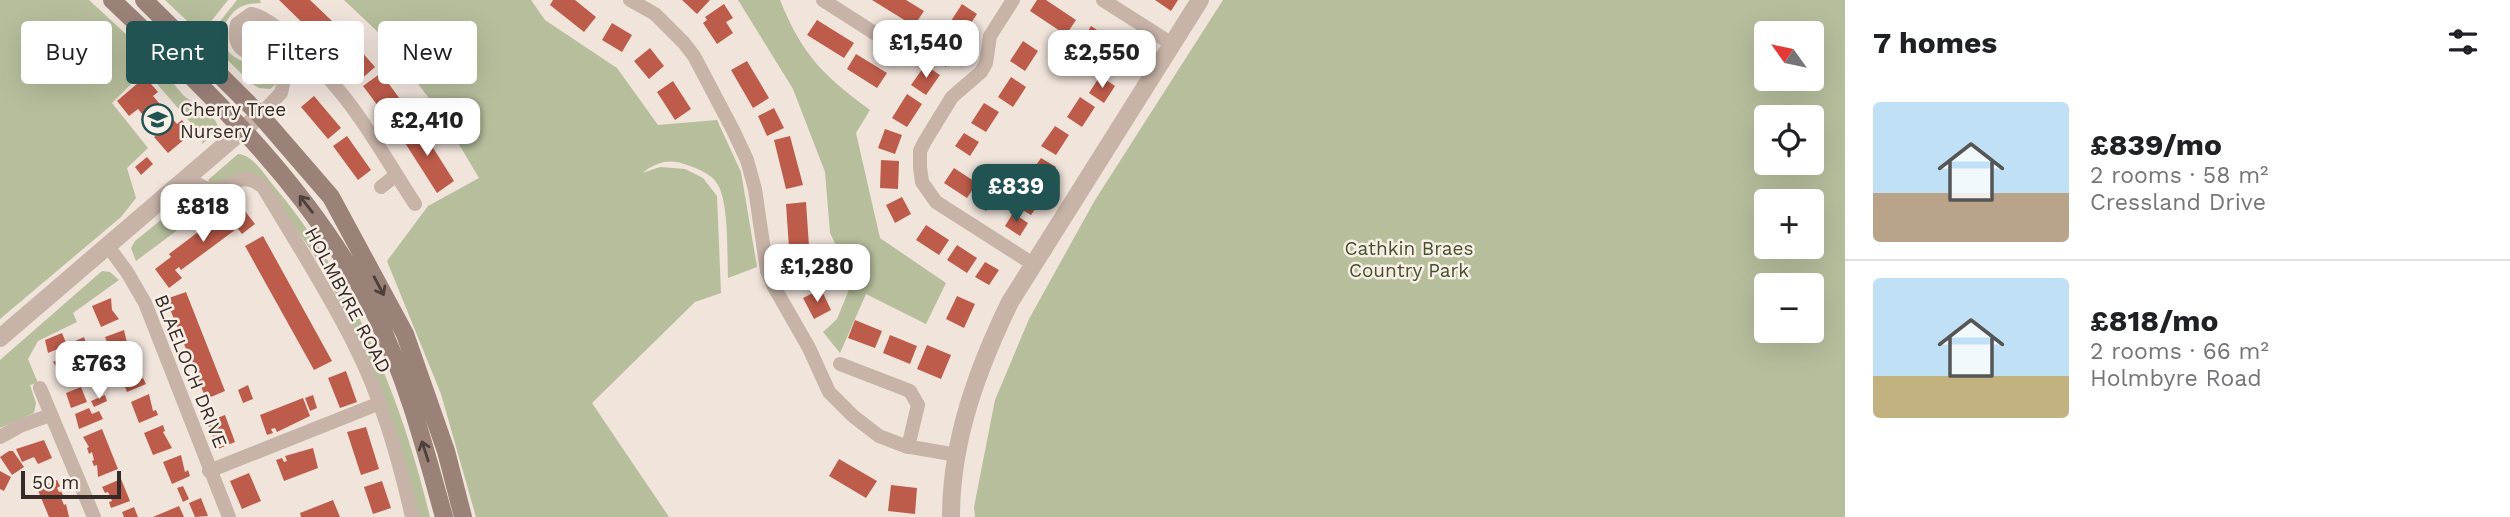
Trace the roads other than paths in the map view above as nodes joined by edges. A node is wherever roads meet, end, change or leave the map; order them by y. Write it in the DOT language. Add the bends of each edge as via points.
graph roads {
  1 [pos="112,0"];
  2 [pos="144,0"];
  3 [pos="630,0"];
  4 [pos="1013,0"];
  5 [pos="1103,0"];
  6 [pos="1200,0"];
  7 [pos="828,2"];
  8 [pos="890,43"];
  9 [pos="1172,44"];
  10 [pos="260,115"];
  11 [pos="243,129"];
  12 [pos="396,175"];
  13 [pos="186,177"];
  14 [pos="381,187"];
  15 [pos="415,204"];
  16 [pos="107,245"];
  17 [pos="1033,264"];
  18 [pos="0,338"];
  19 [pos="839,364"];
  20 [pos="40,388"];
  21 [pos="380,403"];
  22 [pos="50,415"];
  23 [pos="0,438"];
  24 [pos="908,447"];
  25 [pos="957,455"];
  26 [pos="209,471"];
  27 [pos="94,517"];
  28 [pos="229,517"];
  29 [pos="412,517"];
  30 [pos="444,517"];
  31 [pos="463,517"];
  32 [pos="951,517"];
  1 -- 11 [label="main road"];
  2 -- 10 [label="main road"];
  3 -- 24 [label="street" via="656,14 680,37 733,130 755,189 767,271 829,392 879,436"];
  4 -- 17 [label="street" via="990,36 981,72 952,97 925,141 920,167 922,182 936,202"];
  5 -- 9 [label="street"];
  6 -- 9 [label="street"];
  7 -- 8 [label="street"];
  9 -- 17 [label="street"];
  10 -- 11 [label="street"];
  10 -- 12 [label="street" via="281,93 285,76 278,66 246,52 236,41 237,24 251,14 267,20 295,42 358,116"];
  10 -- 31 [label="main road, one-way" via="331,197 405,334 446,451"];
  11 -- 13 [label="street"];
  30 -- 11 [label="main road, one-way" via="403,382 377,317 332,239"];
  12 -- 14 [label="street"];
  12 -- 15 [label="street"];
  13 -- 16 [label="street"];
  13 -- 21 [label="street, HOLMBYRE ROAD" via="206,189 239,178 255,180 263,187 353,341"];
  16 -- 18 [label="street"];
  16 -- 26 [label="street, BLAELOCH DRIVE" via="145,303"];
  17 -- 25 [label="street" via="990,342 971,392"];
  19 -- 24 [label="street" via="910,391 918,405"];
  20 -- 22 [label="street"];
  21 -- 26 [label="street"];
  21 -- 29 [label="street, HOLMBYRE ROAD"];
  22 -- 23 [label="street"];
  22 -- 27 [label="street"];
  24 -- 25 [label="street"];
  25 -- 32 [label="street"];
  26 -- 28 [label="street, BLAELOCH DRIVE"];
}
